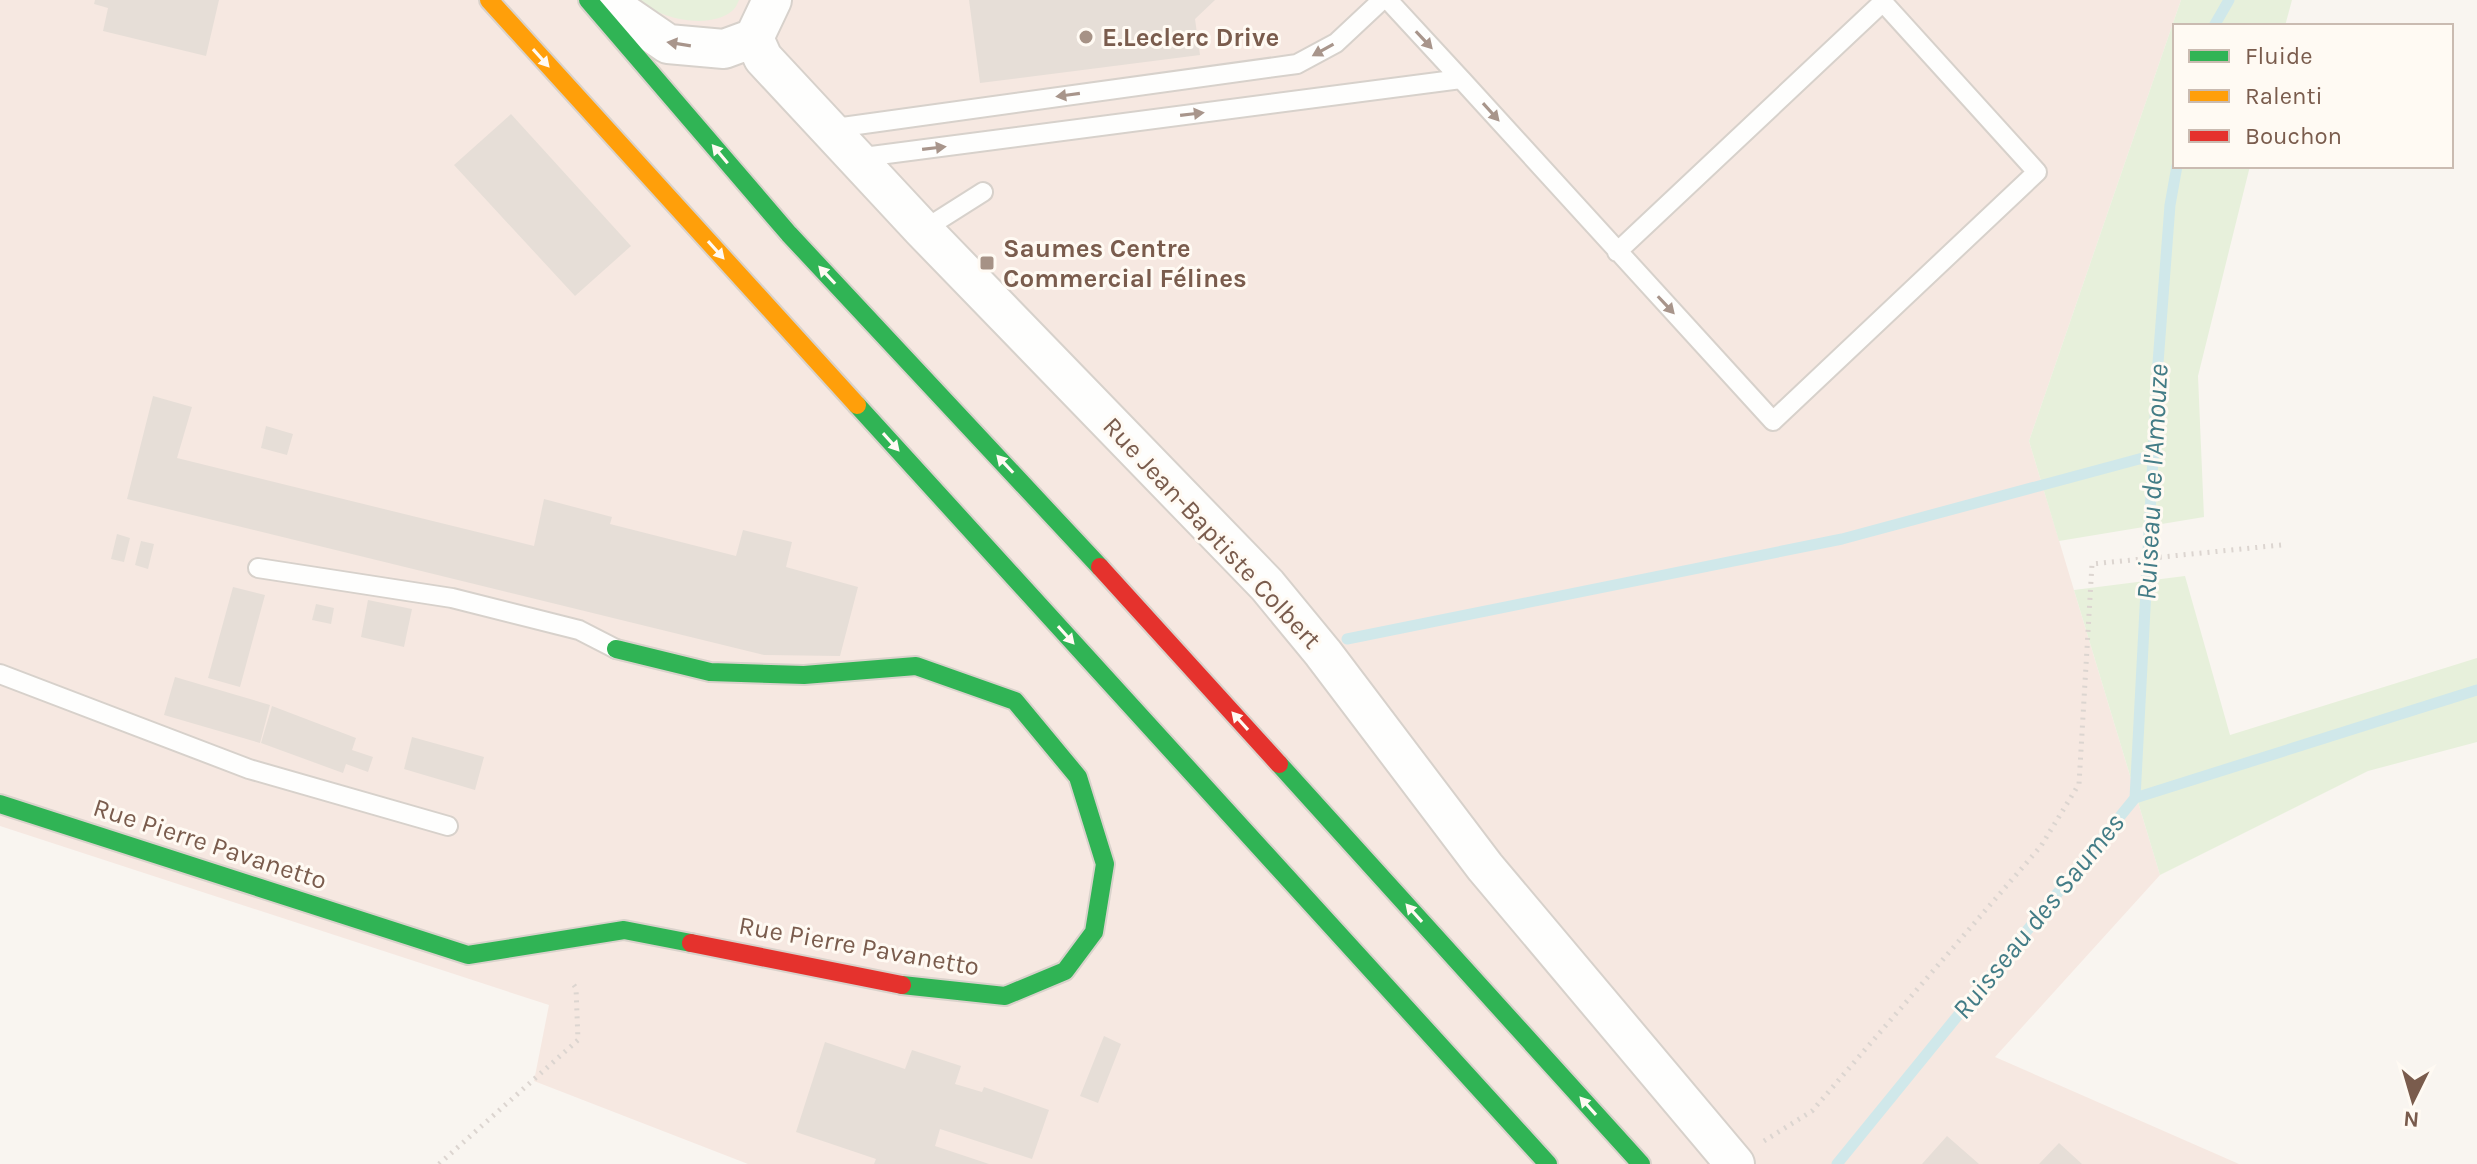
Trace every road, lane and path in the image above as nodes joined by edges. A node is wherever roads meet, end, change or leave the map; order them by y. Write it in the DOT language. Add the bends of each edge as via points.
graph roads {
  1 [pos="489,0"];
  2 [pos="588,0"];
  3 [pos="604,0"];
  4 [pos="772,0"];
  5 [pos="1385,0"];
  6 [pos="1882,1"];
  7 [pos="754,38"];
  8 [pos="1461,79"];
  9 [pos="828,129"];
  10 [pos="856,158"];
  11 [pos="983,192"];
  12 [pos="923,230"];
  13 [pos="1617,252"];
  14 [pos="2281,545"];
  15 [pos="258,568"];
  16 [pos="616,649"];
  17 [pos="0,674"];
  18 [pos="0,804"];
  19 [pos="448,826"];
  20 [pos="568,978"];
  21 [pos="1734,1162"];
  22 [pos="439,1164"];
  23 [pos="1548,1164"];
  24 [pos="1641,1164"];
  1 -- 23 [label="main road, one-way"];
  24 -- 2 [label="main road, one-way" via="1059,521 789,234"];
  7 -- 3 [label="street, one-way" via="724,49 668,44"];
  4 -- 7 [label="street"];
  5 -- 8 [label="lane, one-way"];
  5 -- 9 [label="lane, one-way" via="1336,43 1297,64"];
  6 -- 13 [label="lane"];
  13 -- 6 [label="lane, one-way" via="1773,421 2026,183 2037,172"];
  7 -- 9 [label="street, Rue Jean-Baptiste Colbert" via="763,58"];
  10 -- 8 [label="lane, one-way"];
  8 -- 13 [label="lane, one-way"];
  9 -- 10 [label="street, Rue Jean-Baptiste Colbert"];
  10 -- 12 [label="street, Rue Jean-Baptiste Colbert"];
  11 -- 12 [label="lane"];
  12 -- 21 [label="street, Rue Jean-Baptiste Colbert" via="1267,585 1485,867"];
  14 -- 21 [label="path" via="2092,564 2079,784 2041,846 1812,1111"];
  15 -- 16 [label="lane" via="452,598 579,630"];
  16 -- 18 [label="main road, Rue Pierre Pavanetto" via="710,672 804,675 916,666 1015,701 1078,777 1105,864 1094,932 1065,971 1005,996 918,988 624,930 468,955"];
  17 -- 19 [label="lane" via="249,769"];
  20 -- 22 [label="path" via="576,988 578,1040"];
}
